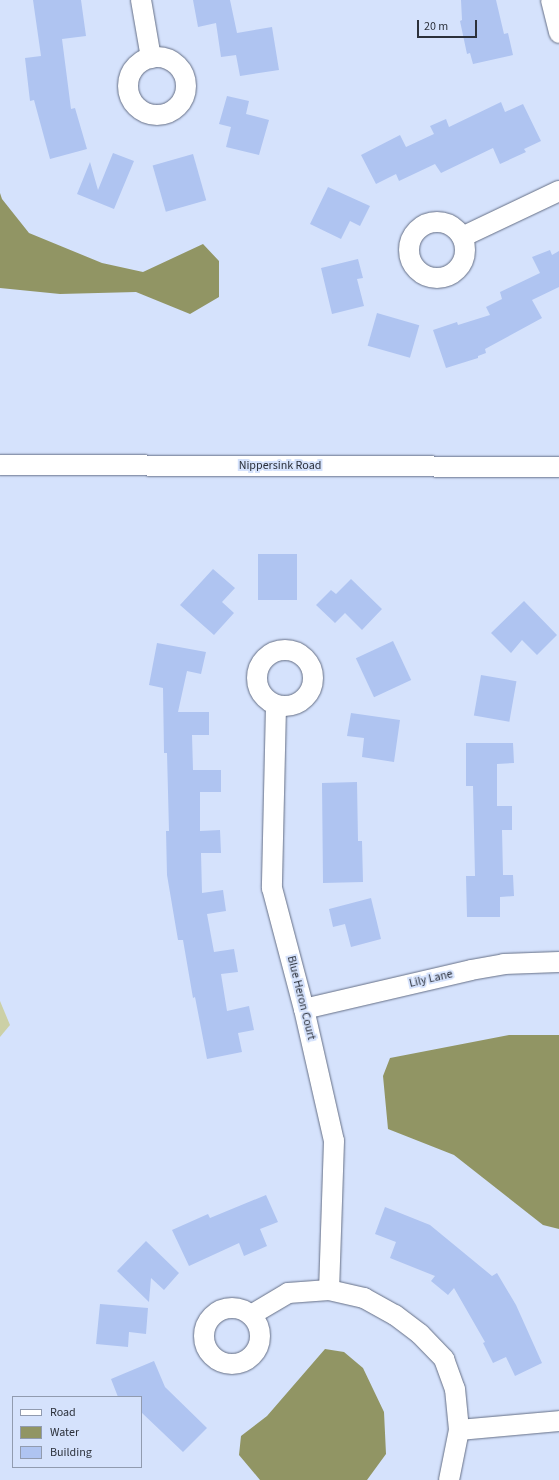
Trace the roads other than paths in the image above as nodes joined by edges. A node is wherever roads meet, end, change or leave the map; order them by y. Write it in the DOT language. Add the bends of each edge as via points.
graph roads {
  1 [pos="141,0"];
  2 [pos="551,0"];
  3 [pos="559,33"];
  4 [pos="151,58"];
  5 [pos="559,191"];
  6 [pos="462,238"];
  7 [pos="0,465"];
  8 [pos="559,467"];
  9 [pos="276,706"];
  10 [pos="559,962"];
  11 [pos="304,1009"];
  12 [pos="329,1290"];
  13 [pos="251,1315"];
  14 [pos="559,1421"];
  15 [pos="459,1430"];
  16 [pos="448,1480"];
  1 -- 4 [label="street"];
  2 -- 3 [label="street"];
  5 -- 6 [label="street"];
  7 -- 8 [label="street, Nippersink Road"];
  9 -- 11 [label="street, Blue Heron Court" via="272,888"];
  10 -- 11 [label="street, Lily Lane" via="504,964 471,970"];
  11 -- 12 [label="street, Blue Heron Court" via="334,1141"];
  12 -- 13 [label="street" via="288,1293"];
  12 -- 15 [label="street" via="364,1298 395,1315 420,1334 444,1359 455,1389"];
  14 -- 15 [label="street"];
  15 -- 16 [label="street"];
}
